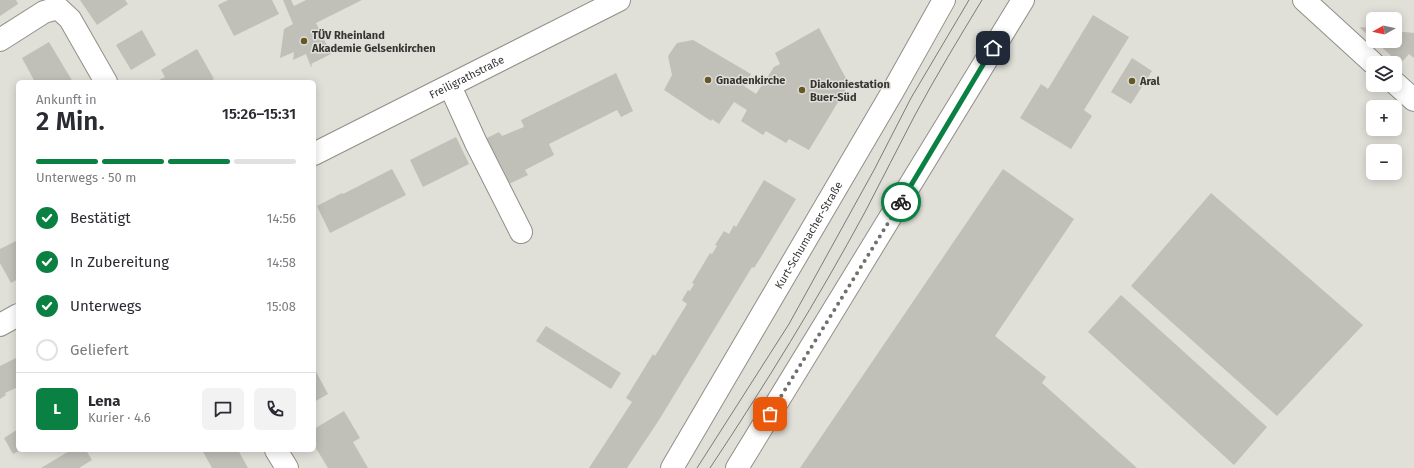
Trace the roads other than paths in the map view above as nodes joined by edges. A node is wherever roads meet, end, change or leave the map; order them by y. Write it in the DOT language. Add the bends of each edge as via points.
graph roads {
  1 [pos="619,0"];
  2 [pos="944,0"];
  3 [pos="1023,0"];
  4 [pos="1304,1"];
  5 [pos="0,40"];
  6 [pos="1366,56"];
  7 [pos="105,80"];
  8 [pos="450,86"];
  9 [pos="1402,89"];
  10 [pos="1414,100"];
  11 [pos="316,153"];
  12 [pos="521,232"];
  13 [pos="16,316"];
  14 [pos="0,325"];
  15 [pos="277,452"];
  16 [pos="287,468"];
  17 [pos="672,468"];
  18 [pos="738,468"];
  1 -- 8 [label="main road, Freiligrathstraße"];
  2 -- 17 [label="main road, Kurt-Schumacher-Straße"];
  3 -- 18 [label="main road"];
  4 -- 6 [label="main road"];
  5 -- 7 [label="main road" via="44,12 58,8 70,19"];
  8 -- 11 [label="main road, Freiligrathstraße"];
  8 -- 12 [label="main road"];
  9 -- 10 [label="main road"];
  13 -- 14 [label="main road"];
  15 -- 16 [label="main road"];
}
